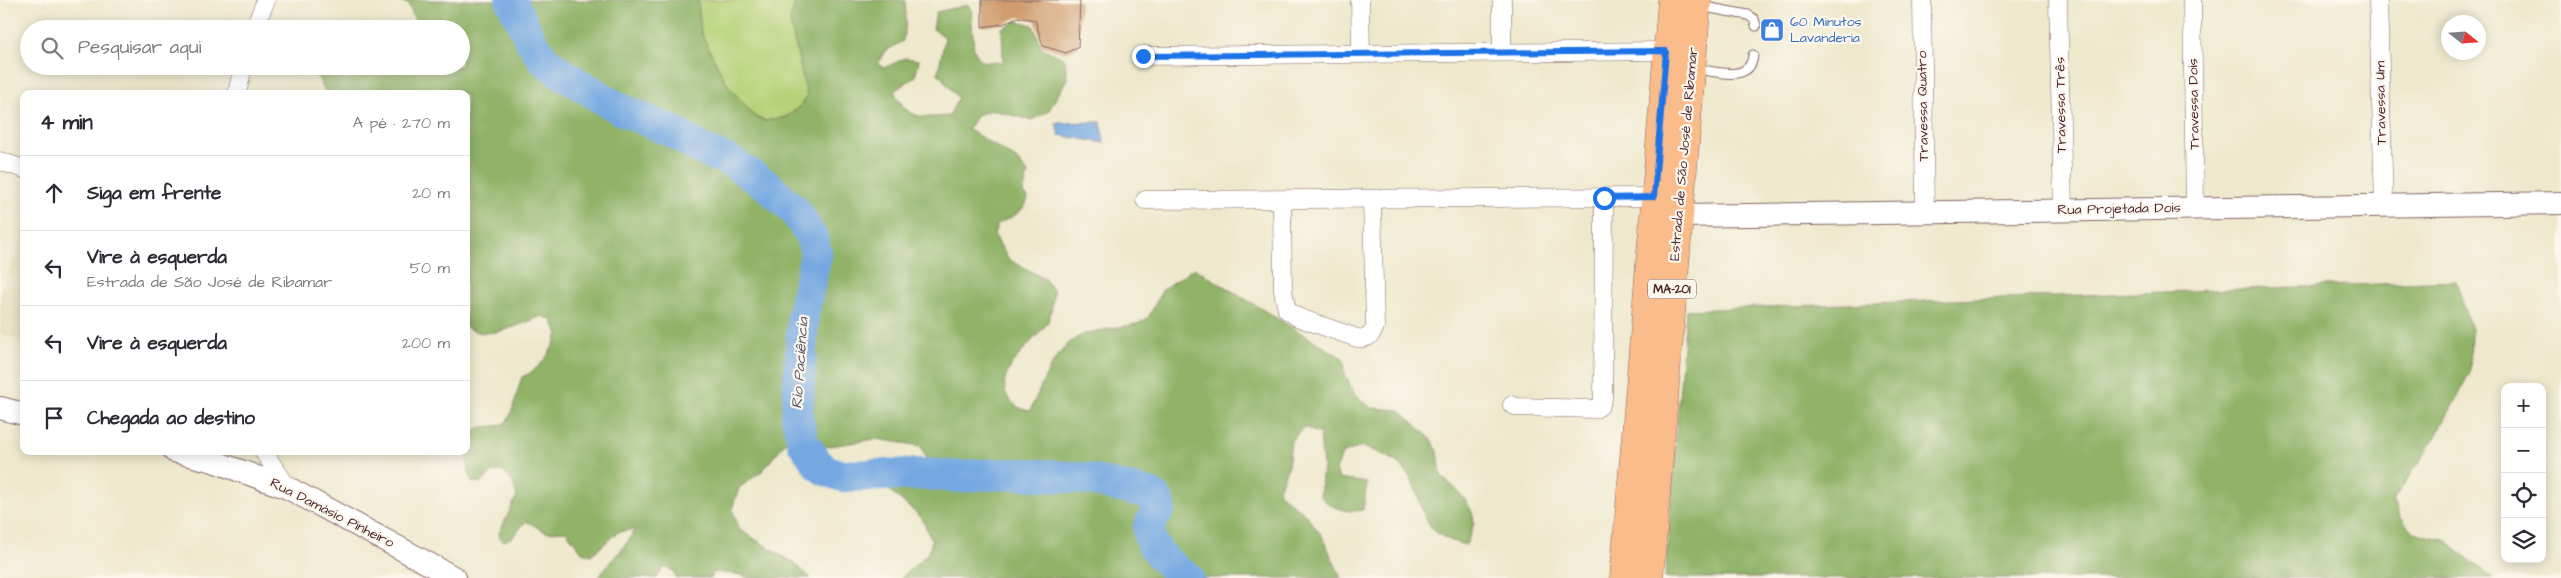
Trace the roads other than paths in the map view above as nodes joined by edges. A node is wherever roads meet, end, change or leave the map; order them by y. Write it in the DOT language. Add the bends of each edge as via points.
graph roads {
  1 [pos="266,0"];
  2 [pos="1360,0"];
  3 [pos="1502,0"];
  4 [pos="1922,0"];
  5 [pos="2058,0"];
  6 [pos="2192,0"];
  7 [pos="2378,0"];
  8 [pos="1688,2"];
  9 [pos="258,20"];
  10 [pos="1756,26"];
  11 [pos="1666,51"];
  12 [pos="1502,52"];
  13 [pos="1361,54"];
  14 [pos="1753,54"];
  15 [pos="1143,56"];
  16 [pos="1691,68"];
  17 [pos="240,75"];
  18 [pos="237,90"];
  19 [pos="0,161"];
  20 [pos="20,168"];
  21 [pos="1654,197"];
  22 [pos="1604,198"];
  23 [pos="1372,199"];
  24 [pos="1145,200"];
  25 [pos="1282,200"];
  26 [pos="2561,203"];
  27 [pos="2384,206"];
  28 [pos="2195,208"];
  29 [pos="2063,210"];
  30 [pos="1925,212"];
  31 [pos="1678,216"];
  32 [pos="1512,405"];
  33 [pos="0,408"];
  34 [pos="20,413"];
  35 [pos="190,455"];
  36 [pos="265,455"];
  37 [pos="288,488"];
  38 [pos="455,578"];
  39 [pos="1624,578"];
  40 [pos="1648,578"];
  1 -- 9 [label="street"];
  2 -- 13 [label="street"];
  3 -- 12 [label="street"];
  4 -- 30 [label="street, Travessa Quatro"];
  5 -- 29 [label="street, Travessa Três"];
  6 -- 28 [label="street, Travessa Dois"];
  7 -- 27 [label="street, Travessa Um"];
  8 -- 10 [label="lane" via="1748,15"];
  8 -- 11 [label="main road, Estrada de São José de Ribamar / MA-201"];
  8 -- 16 [label="main road, Estrada de São José de Ribamar / MA-201"];
  11 -- 12 [label="street"];
  11 -- 21 [label="main road, Estrada de São José de Ribamar / MA-201"];
  12 -- 13 [label="street"];
  13 -- 15 [label="street"];
  14 -- 16 [label="lane" via="1753,64 1740,74"];
  16 -- 31 [label="main road, Estrada de São José de Ribamar / MA-201"];
  17 -- 18 [label="street"];
  19 -- 20 [label="street"];
  21 -- 22 [label="street"];
  21 -- 39 [label="main road, Estrada de São José de Ribamar / MA-201"];
  22 -- 23 [label="street"];
  22 -- 32 [label="street" via="1603,399 1600,406 1595,409"];
  23 -- 25 [label="street"];
  23 -- 25 [label="street" via="1375,327 1366,338 1357,338 1297,317 1287,310"];
  24 -- 25 [label="street"];
  26 -- 27 [label="street, Rua Projetada Dois"];
  27 -- 28 [label="street, Rua Projetada Dois"];
  28 -- 29 [label="street, Rua Projetada Dois"];
  29 -- 30 [label="street, Rua Projetada Dois"];
  30 -- 31 [label="street, Rua Projetada Dois"];
  31 -- 40 [label="main road, Estrada de São José de Ribamar / MA-201"];
  33 -- 34 [label="street"];
  35 -- 37 [label="street, Rua Damásio Pinheiro"];
  36 -- 37 [label="street"];
  37 -- 38 [label="street, Rua Damásio Pinheiro"];
}
